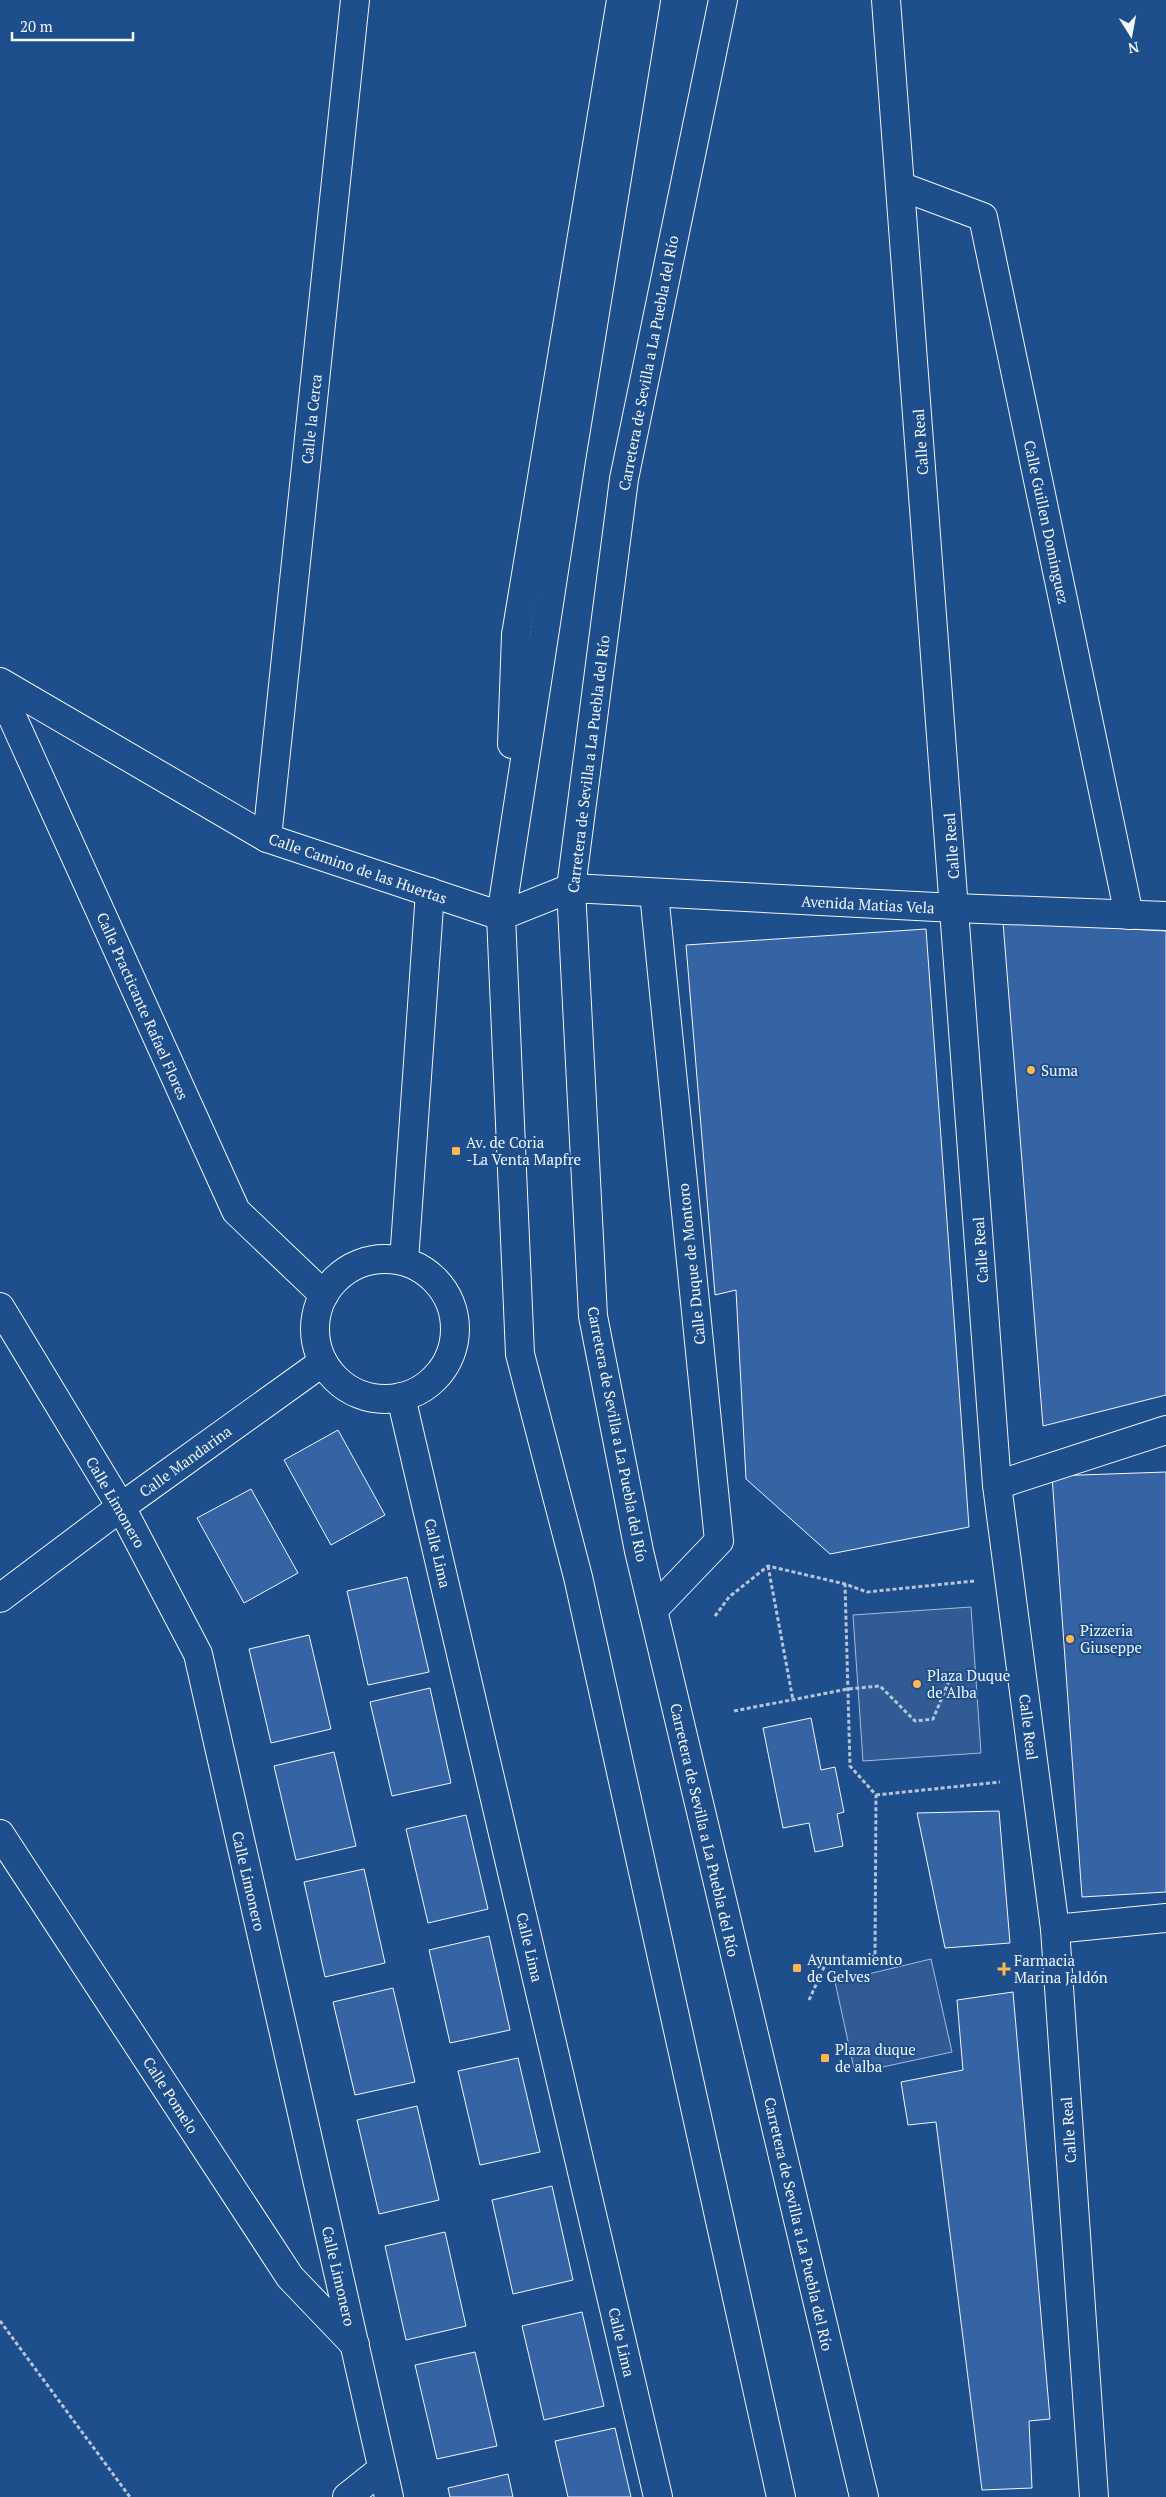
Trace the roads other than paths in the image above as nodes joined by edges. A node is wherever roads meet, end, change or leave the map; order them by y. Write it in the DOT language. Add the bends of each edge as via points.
graph roads {
  1 [pos="355,0"];
  2 [pos="621,0"];
  3 [pos="646,0"];
  4 [pos="723,0"];
  5 [pos="886,0"];
  6 [pos="900,186"];
  7 [pos="0,682"];
  8 [pos="0,690"];
  9 [pos="267,838"];
  10 [pos="508,873"];
  11 [pos="571,888"];
  12 [pos="430,892"];
  13 [pos="654,893"];
  14 [pos="955,908"];
  15 [pos="1130,914"];
  16 [pos="501,916"];
  17 [pos="1166,916"];
  18 [pos="404,1261"];
  19 [pos="324,1295"];
  20 [pos="0,1307"];
  21 [pos="323,1362"];
  22 [pos="401,1398"];
  23 [pos="1166,1430"];
  24 [pos="997,1485"];
  25 [pos="121,1507"];
  26 [pos="0,1598"];
  27 [pos="653,1610"];
  28 [pos="0,1834"];
  29 [pos="1166,1918"];
  30 [pos="1055,1929"];
  31 [pos="355,2345"];
  32 [pos="381,2470"];
  33 [pos="347,2497"];
  34 [pos="389,2497"];
  35 [pos="658,2497"];
  36 [pos="781,2497"];
  37 [pos="864,2497"];
  38 [pos="1094,2497"];
  1 -- 9 [label="street, Calle la Cerca"];
  2 -- 10 [label="street" via="516,635"];
  3 -- 10 [label="street"];
  4 -- 11 [label="street, Carretera de Sevilla a La Puebla del Río" via="624,479"];
  5 -- 6 [label="street, Calle Real"];
  6 -- 14 [label="street, Calle Real"];
  6 -- 15 [label="street, Calle Guillen Dominguez" via="983,217"];
  7 -- 9 [label="street, Calle Camino de las Huertas"];
  8 -- 19 [label="street, Calle Practicante Rafael Flores" via="236,1211"];
  9 -- 12 [label="street, Calle Camino de las Huertas"];
  10 -- 16 [label="street"];
  11 -- 13 [label="street, Avenida Matias Vela"];
  11 -- 16 [label="street"];
  11 -- 27 [label="street, Carretera de Sevilla a La Puebla del Río" via="593,1316"];
  12 -- 16 [label="street, Calle Camino de las Huertas"];
  12 -- 18 [label="street"];
  13 -- 14 [label="street, Avenida Matias Vela"];
  13 -- 27 [label="street, Calle Duque de Montoro" via="719,1541"];
  14 -- 15 [label="street, Avenida Matias Vela"];
  14 -- 24 [label="street, Calle Real"];
  15 -- 17 [label="street, Avenida Matias Vela"];
  16 -- 36 [label="street" via="520,1354 578,1577"];
  18 -- 19 [label="street" via="381,1259 358,1264 338,1277"];
  18 -- 22 [label="street" via="425,1271 442,1287 452,1308 456,1330 451,1353 440,1373 422,1388"];
  19 -- 21 [label="street" via="316,1317 316,1340"];
  20 -- 25 [label="street, Calle Limonero"];
  21 -- 22 [label="street" via="337,1380 356,1392 378,1398"];
  21 -- 25 [label="street, Calle Mandarina"];
  22 -- 35 [label="street, Calle Lima"];
  23 -- 24 [label="street"];
  24 -- 30 [label="street, Calle Real"];
  25 -- 26 [label="street, Calle Mandarina"];
  25 -- 31 [label="street, Calle Limonero" via="198,1654"];
  27 -- 37 [label="street, Carretera de Sevilla a La Puebla del Río"];
  28 -- 31 [label="street, Calle Pomelo" via="290,2277"];
  29 -- 30 [label="street"];
  30 -- 38 [label="street, Calle Real"];
  31 -- 32 [label="street, Calle Limonero"];
  32 -- 33 [label="street"];
  32 -- 34 [label="street, Calle Limonero"];
}
